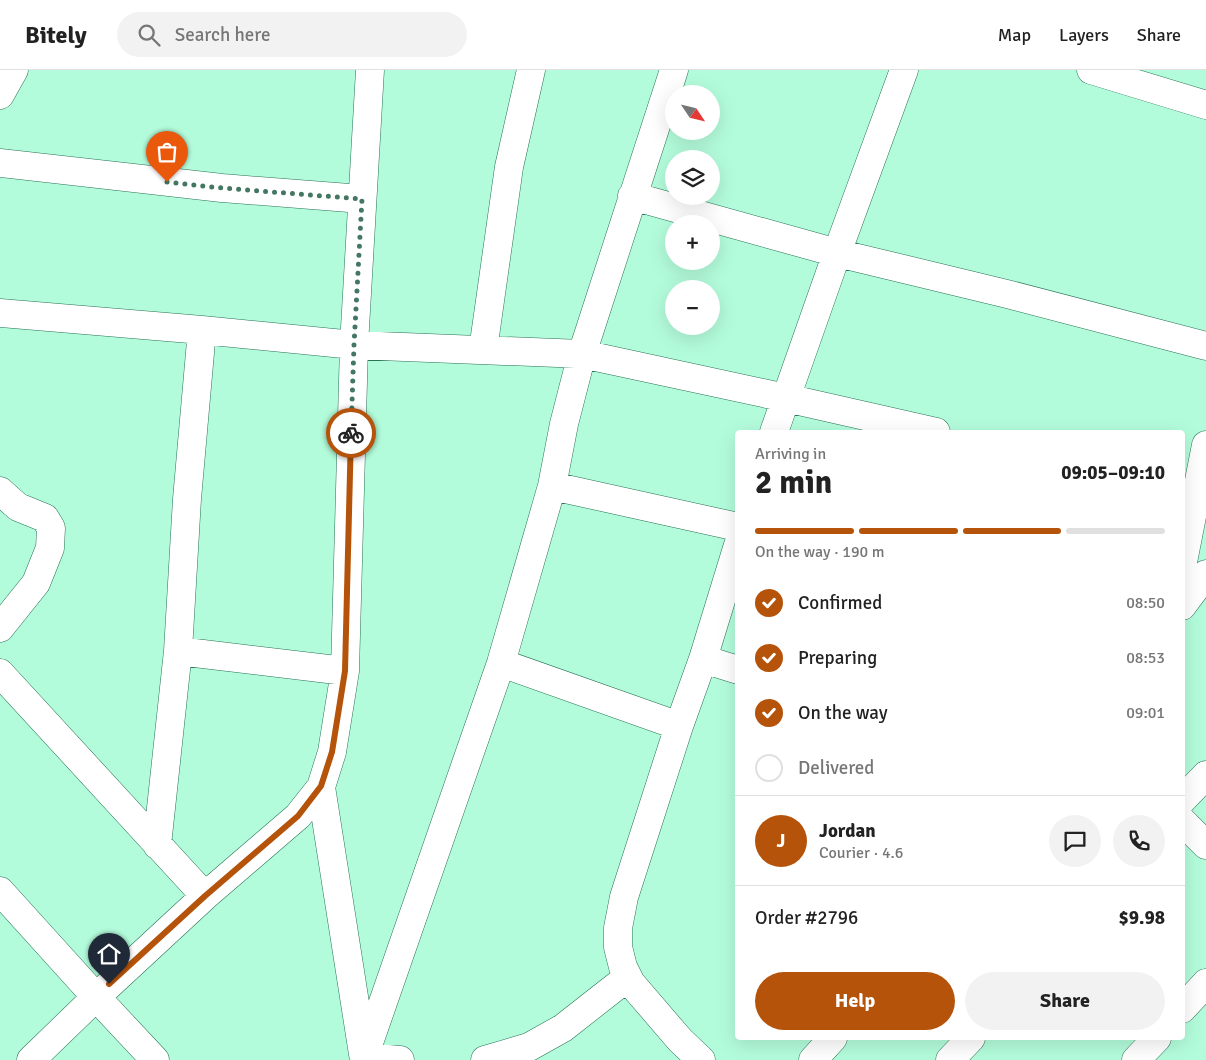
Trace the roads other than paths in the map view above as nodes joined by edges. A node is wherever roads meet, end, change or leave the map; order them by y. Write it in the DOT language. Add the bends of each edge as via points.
graph roads {
  1 [pos="14,70"];
  2 [pos="370,70"];
  3 [pos="530,70"];
  4 [pos="674,70"];
  5 [pos="904,70"];
  6 [pos="1091,70"];
  7 [pos="0,95"];
  8 [pos="1206,105"];
  9 [pos="0,163"];
  10 [pos="632,196"];
  11 [pos="362,199"];
  12 [pos="837,252"];
  13 [pos="0,313"];
  14 [pos="202,330"];
  15 [pos="354,345"];
  16 [pos="1206,346"];
  17 [pos="483,350"];
  18 [pos="582,354"];
  19 [pos="786,398"];
  20 [pos="775,430"];
  21 [pos="927,430"];
  22 [pos="1206,445"];
  23 [pos="552,486"];
  24 [pos="0,491"];
  25 [pos="1195,495"];
  26 [pos="735,526"];
  27 [pos="1185,550"];
  28 [pos="735,555"];
  29 [pos="1206,574"];
  30 [pos="1185,602"];
  31 [pos="0,628"];
  32 [pos="178,651"];
  33 [pos="703,659"];
  34 [pos="501,663"];
  35 [pos="735,669"];
  36 [pos="345,671"];
  37 [pos="0,673"];
  38 [pos="679,726"];
  39 [pos="1206,775"];
  40 [pos="321,786"];
  41 [pos="1185,797"];
  42 [pos="1185,824"];
  43 [pos="157,845"];
  44 [pos="1206,845"];
  45 [pos="0,891"];
  46 [pos="205,896"];
  47 [pos="628,977"];
  48 [pos="1206,983"];
  49 [pos="96,997"];
  50 [pos="1185,1006"];
  51 [pos="830,1040"];
  52 [pos="968,1040"];
  53 [pos="1155,1040"];
  54 [pos="363,1059"];
  55 [pos="31,1060"];
  56 [pos="155,1060"];
  57 [pos="400,1060"];
  58 [pos="484,1060"];
  59 [pos="701,1060"];
  60 [pos="813,1060"];
  61 [pos="950,1060"];
  62 [pos="1136,1060"];
  1 -- 7 [label="street"];
  2 -- 11 [label="street"];
  3 -- 17 [label="street" via="509,167"];
  4 -- 10 [label="street"];
  5 -- 12 [label="street"];
  6 -- 8 [label="street"];
  9 -- 11 [label="street" via="222,188"];
  10 -- 12 [label="street"];
  10 -- 18 [label="street"];
  11 -- 15 [label="street"];
  12 -- 16 [label="street"];
  12 -- 19 [label="street"];
  13 -- 14 [label="street"];
  14 -- 15 [label="street"];
  14 -- 32 [label="street"];
  15 -- 17 [label="street"];
  15 -- 36 [label="street"];
  17 -- 18 [label="street"];
  18 -- 19 [label="street"];
  18 -- 23 [label="street"];
  19 -- 20 [label="street"];
  19 -- 21 [label="street"];
  22 -- 25 [label="street"];
  23 -- 26 [label="street"];
  23 -- 34 [label="street"];
  24 -- 31 [label="street" via="18,506 45,518 51,528 50,548 36,583"];
  25 -- 27 [label="street"];
  28 -- 33 [label="street"];
  29 -- 30 [label="street"];
  32 -- 36 [label="street"];
  32 -- 43 [label="street"];
  33 -- 35 [label="street"];
  33 -- 38 [label="street"];
  34 -- 38 [label="street"];
  34 -- 54 [label="street"];
  36 -- 40 [label="street" via="332,752"];
  37 -- 43 [label="street"];
  38 -- 47 [label="street" via="624,897 618,947"];
  39 -- 41 [label="street"];
  40 -- 46 [label="street" via="298,816"];
  40 -- 54 [label="street"];
  42 -- 44 [label="street"];
  43 -- 46 [label="street"];
  45 -- 49 [label="street"];
  46 -- 49 [label="street"];
  47 -- 58 [label="street" via="563,1028 529,1047"];
  47 -- 59 [label="street" via="680,1040"];
  48 -- 50 [label="street"];
  49 -- 55 [label="street"];
  49 -- 56 [label="street"];
  51 -- 60 [label="street"];
  52 -- 61 [label="street"];
  53 -- 62 [label="street"];
  54 -- 57 [label="street"];
}
